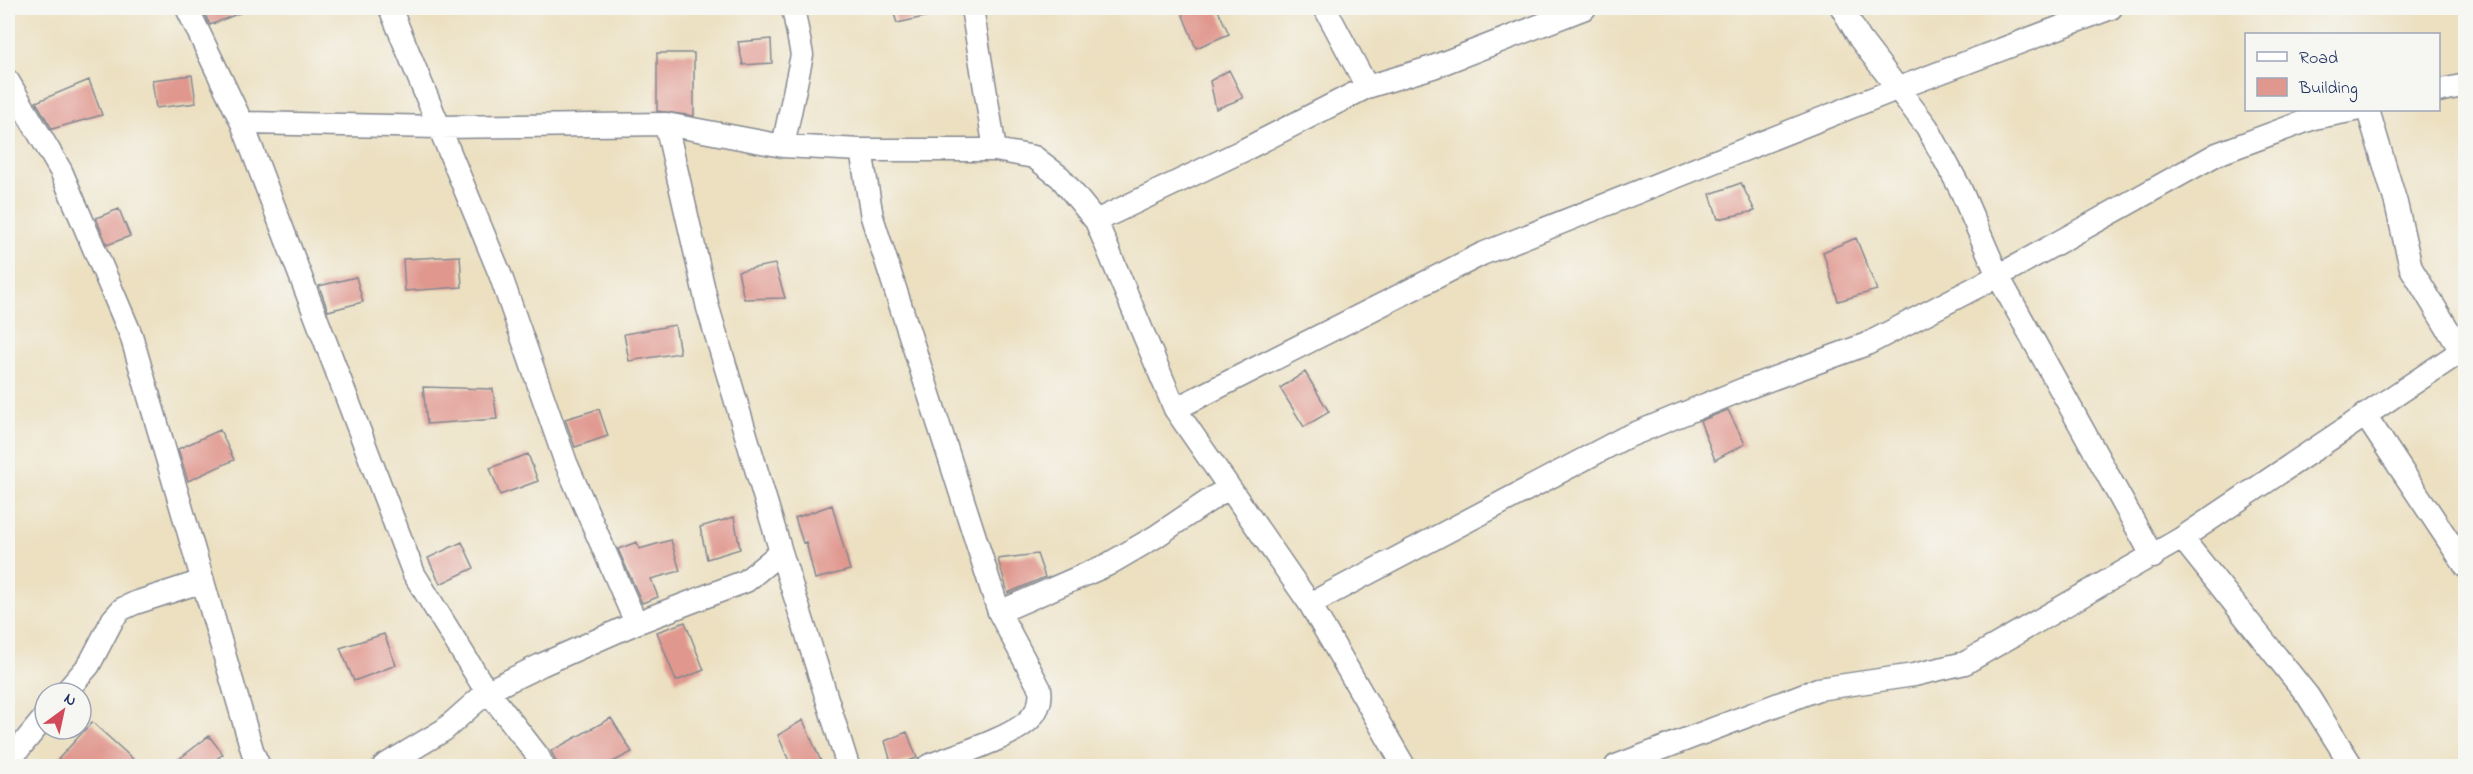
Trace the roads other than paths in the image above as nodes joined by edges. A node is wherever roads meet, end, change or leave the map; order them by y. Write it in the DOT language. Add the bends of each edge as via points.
graph roads {
  1 [pos="187,8"];
  2 [pos="390,8"];
  3 [pos="793,8"];
  4 [pos="972,8"];
  5 [pos="1325,8"];
  6 [pos="1585,8"];
  7 [pos="1842,8"];
  8 [pos="2110,8"];
  9 [pos="8,81"];
  10 [pos="2466,85"];
  11 [pos="1367,87"];
  12 [pos="1899,88"];
  13 [pos="2440,91"];
  14 [pos="2350,111"];
  15 [pos="2368,111"];
  16 [pos="242,123"];
  17 [pos="666,123"];
  18 [pos="439,127"];
  19 [pos="783,146"];
  20 [pos="861,150"];
  21 [pos="995,150"];
  22 [pos="1096,221"];
  23 [pos="1998,276"];
  24 [pos="2463,349"];
  25 [pos="1175,409"];
  26 [pos="2365,415"];
  27 [pos="1229,486"];
  28 [pos="2182,538"];
  29 [pos="781,552"];
  30 [pos="2152,556"];
  31 [pos="2466,567"];
  32 [pos="203,581"];
  33 [pos="1310,604"];
  34 [pos="999,612"];
  35 [pos="636,623"];
  36 [pos="75,681"];
  37 [pos="488,691"];
  38 [pos="33,732"];
  39 [pos="8,762"];
  40 [pos="259,766"];
  41 [pos="384,766"];
  42 [pos="543,766"];
  43 [pos="848,766"];
  44 [pos="928,766"];
  45 [pos="1404,766"];
  46 [pos="1616,766"];
  47 [pos="2352,766"];
  1 -- 16 [label="street"];
  2 -- 18 [label="street"];
  3 -- 19 [label="street" via="802,56"];
  4 -- 21 [label="street"];
  5 -- 11 [label="street"];
  6 -- 11 [label="street" via="1433,67"];
  7 -- 12 [label="street" via="1860,39"];
  8 -- 12 [label="street"];
  9 -- 32 [label="street" via="61,171 131,335"];
  10 -- 13 [label="street"];
  11 -- 22 [label="street"];
  12 -- 23 [label="street" via="1960,188"];
  12 -- 25 [label="street" via="1482,254"];
  14 -- 23 [label="street" via="2314,118 2217,154"];
  15 -- 24 [label="street" via="2411,268"];
  16 -- 18 [label="street"];
  16 -- 37 [label="street" via="414,574"];
  17 -- 18 [label="street"];
  17 -- 19 [label="street"];
  17 -- 29 [label="street" via="708,308"];
  18 -- 35 [label="street" via="500,274 566,463"];
  19 -- 20 [label="street"];
  20 -- 21 [label="street"];
  20 -- 34 [label="street" via="872,217"];
  21 -- 22 [label="street" via="1034,157 1060,177"];
  22 -- 25 [label="street"];
  23 -- 30 [label="street"];
  23 -- 33 [label="street" via="1867,344 1624,438"];
  24 -- 26 [label="street"];
  25 -- 27 [label="street"];
  26 -- 28 [label="street"];
  26 -- 31 [label="street"];
  27 -- 33 [label="street"];
  27 -- 34 [label="street" via="1107,566"];
  28 -- 30 [label="street"];
  28 -- 47 [label="street" via="2308,696"];
  29 -- 35 [label="street" via="746,581"];
  29 -- 43 [label="street"];
  30 -- 46 [label="street" via="1965,663 1818,689"];
  32 -- 36 [label="street" via="122,609"];
  32 -- 40 [label="street"];
  33 -- 45 [label="street"];
  34 -- 44 [label="street" via="1040,689 1038,708 1029,720 1010,732"];
  35 -- 37 [label="street"];
  37 -- 41 [label="street" via="444,730"];
  37 -- 42 [label="street"];
  38 -- 39 [label="street"];
}
